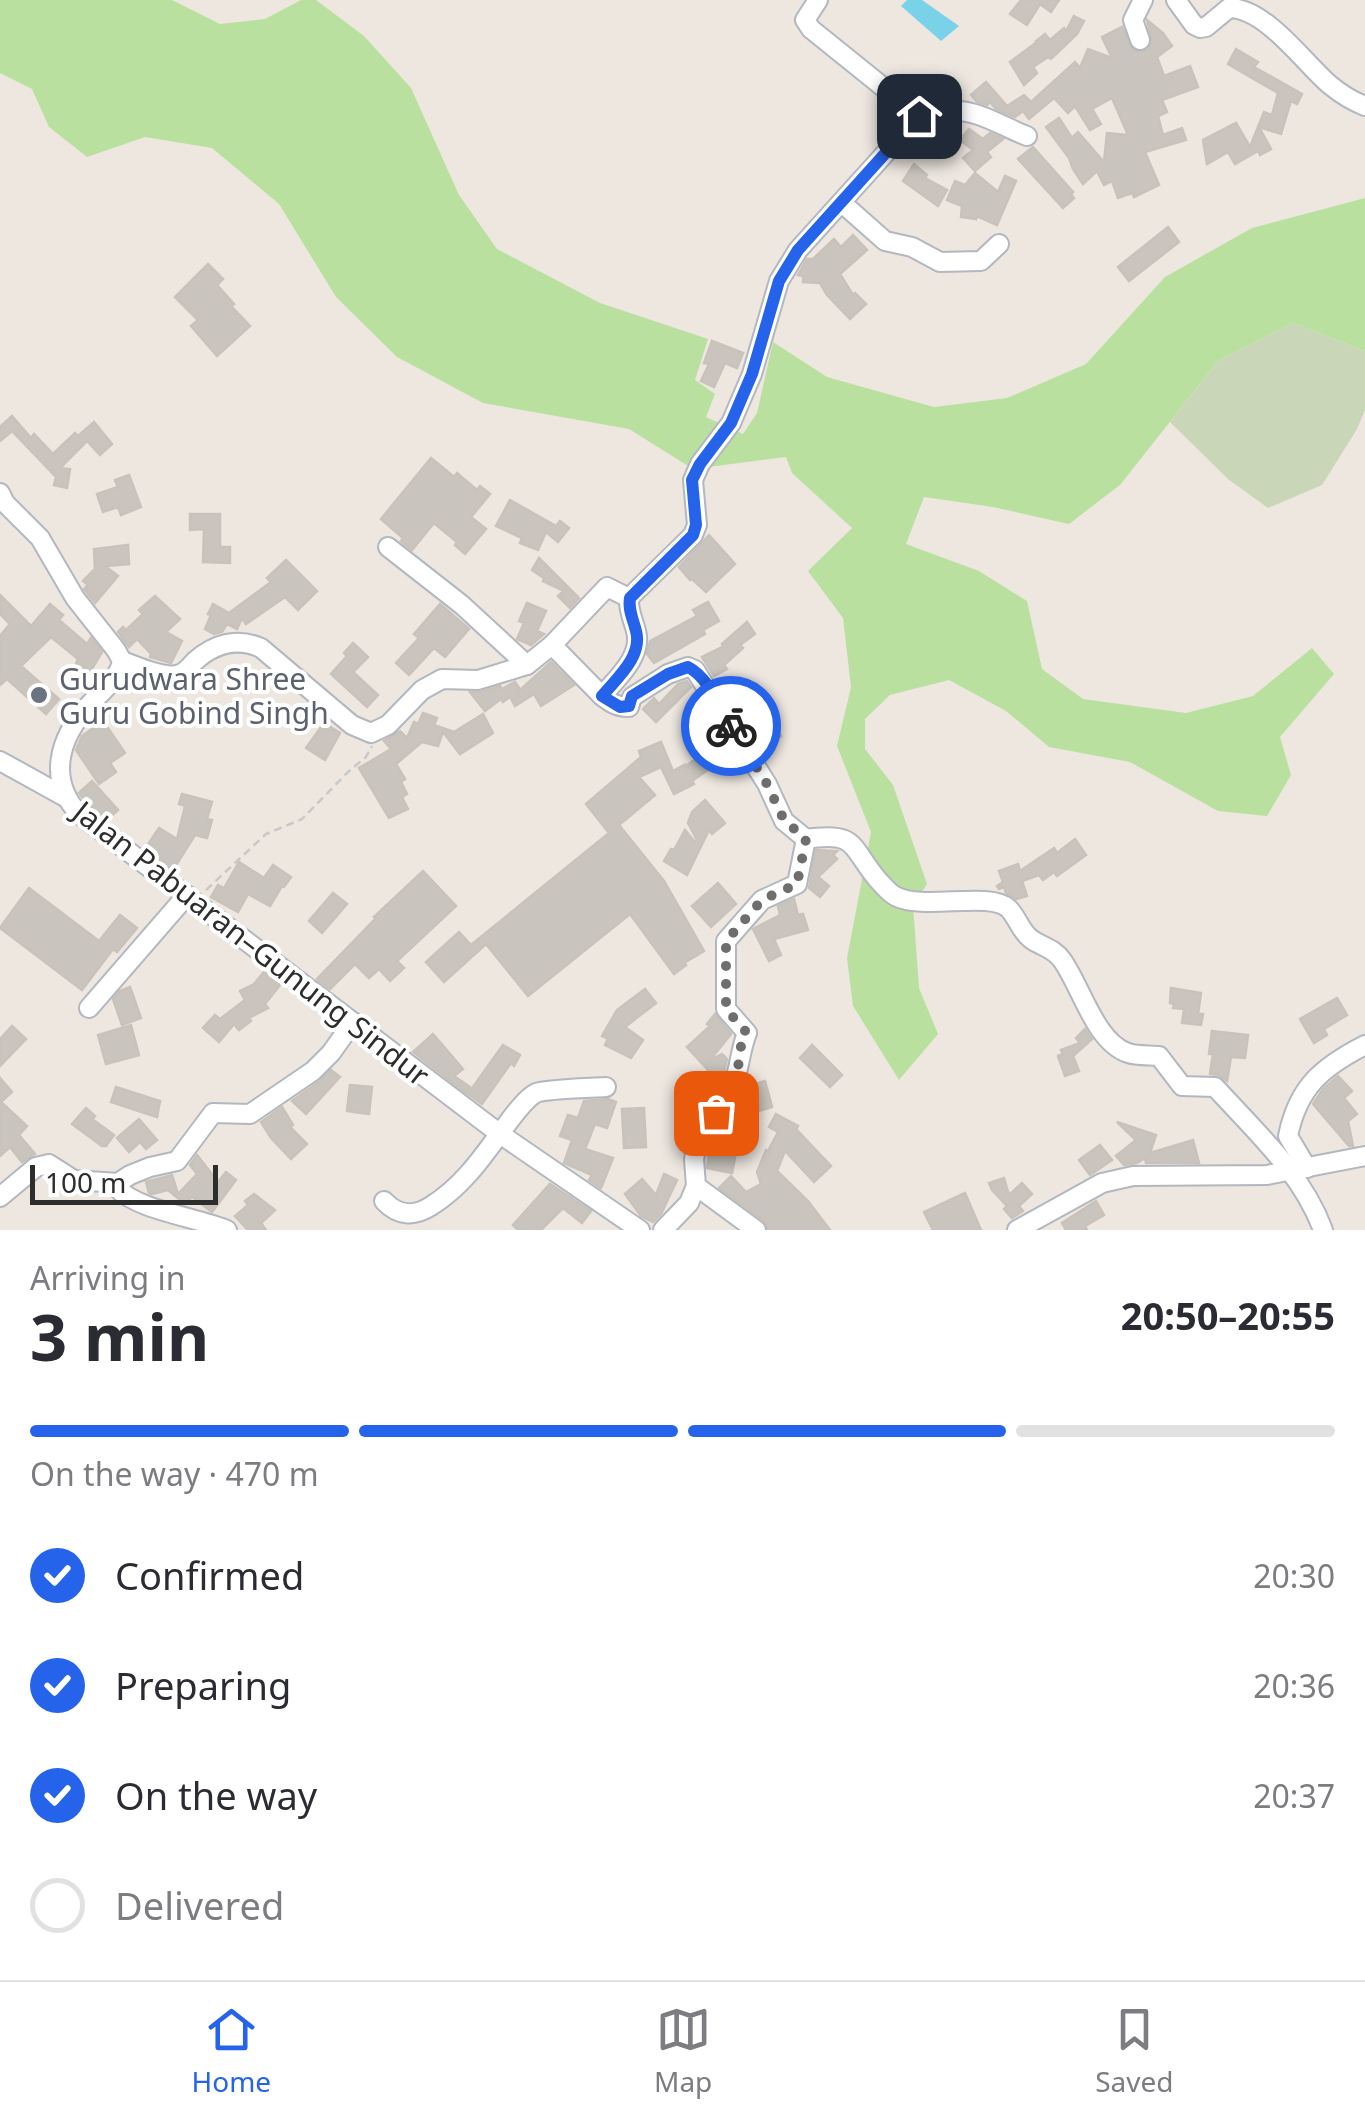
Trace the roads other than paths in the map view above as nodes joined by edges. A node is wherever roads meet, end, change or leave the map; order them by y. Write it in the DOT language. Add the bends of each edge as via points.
graph roads {
  1 [pos="818,0"];
  2 [pos="1143,0"];
  3 [pos="1176,0"];
  4 [pos="1140,40"];
  5 [pos="1365,106"];
  6 [pos="919,116"];
  7 [pos="1027,136"];
  8 [pos="842,203"];
  9 [pos="999,244"];
  10 [pos="2,501"];
  11 [pos="388,548"];
  12 [pos="630,598"];
  13 [pos="552,645"];
  14 [pos="122,661"];
  15 [pos="527,664"];
  16 [pos="602,696"];
  17 [pos="0,761"];
  18 [pos="65,797"];
  19 [pos="806,839"];
  20 [pos="191,898"];
  21 [pos="89,1008"];
  22 [pos="352,1022"];
  23 [pos="1365,1045"];
  24 [pos="606,1087"];
  25 [pos="500,1134"];
  26 [pos="1365,1156"];
  27 [pos="1299,1169"];
  28 [pos="118,1183"];
  29 [pos="696,1186"];
  30 [pos="0,1197"];
  31 [pos="384,1201"];
  32 [pos="226,1230"];
  33 [pos="640,1230"];
  34 [pos="664,1230"];
  35 [pos="756,1230"];
  36 [pos="1017,1230"];
  37 [pos="1323,1230"];
  1 -- 6 [label="street" via="805,20 811,28"];
  2 -- 4 [label="street" via="1133,20"];
  3 -- 5 [label="street" via="1200,28 1230,8 1244,10 1341,94"];
  6 -- 7 [label="street" via="973,114"];
  6 -- 8 [label="street"];
  8 -- 9 [label="street" via="885,241 940,262 980,261"];
  8 -- 12 [label="street" via="779,281 731,423 692,480 693,535"];
  10 -- 14 [label="street" via="40,538"];
  11 -- 15 [label="street"];
  12 -- 13 [label="street" via="607,587"];
  12 -- 16 [label="street" via="637,647"];
  13 -- 15 [label="street"];
  13 -- 16 [label="street"];
  14 -- 15 [label="street" via="171,676 216,646 249,642 371,733 442,679 478,680"];
  14 -- 18 [label="street, Jalan Pabuaran–Gunung Sindur" via="65,740"];
  16 -- 19 [label="street" via="629,706 632,696 668,674 695,670 784,820"];
  17 -- 18 [label="street"];
  18 -- 20 [label="street, Jalan Pabuaran–Gunung Sindur" via="78,814"];
  19 -- 27 [label="street" via="830,835 848,842 898,898 1010,909 1030,939 1062,959 1111,1042 1127,1052 1159,1056 1182,1086 1215,1087"];
  19 -- 29 [label="street" via="797,884 762,900 726,941 726,1009 747,1033 733,1085 698,1141"];
  20 -- 21 [label="street"];
  20 -- 22 [label="street, Jalan Pabuaran–Gunung Sindur"];
  22 -- 25 [label="street, Jalan Pabuaran–Gunung Sindur"];
  22 -- 28 [label="street" via="313,1071 250,1114 213,1113 177,1160"];
  23 -- 27 [label="street" via="1335,1060 1297,1104 1288,1136"];
  24 -- 25 [label="street" via="536,1093"];
  25 -- 31 [label="street" via="448,1195 421,1212 404,1214"];
  25 -- 33 [label="street, Jalan Pabuaran–Gunung Sindur"];
  26 -- 27 [label="street"];
  27 -- 36 [label="street" via="1116,1178"];
  27 -- 37 [label="street"];
  28 -- 30 [label="street" via="74,1180 49,1164"];
  28 -- 32 [label="street" via="123,1194"];
  29 -- 34 [label="street"];
  29 -- 35 [label="street"];
}
